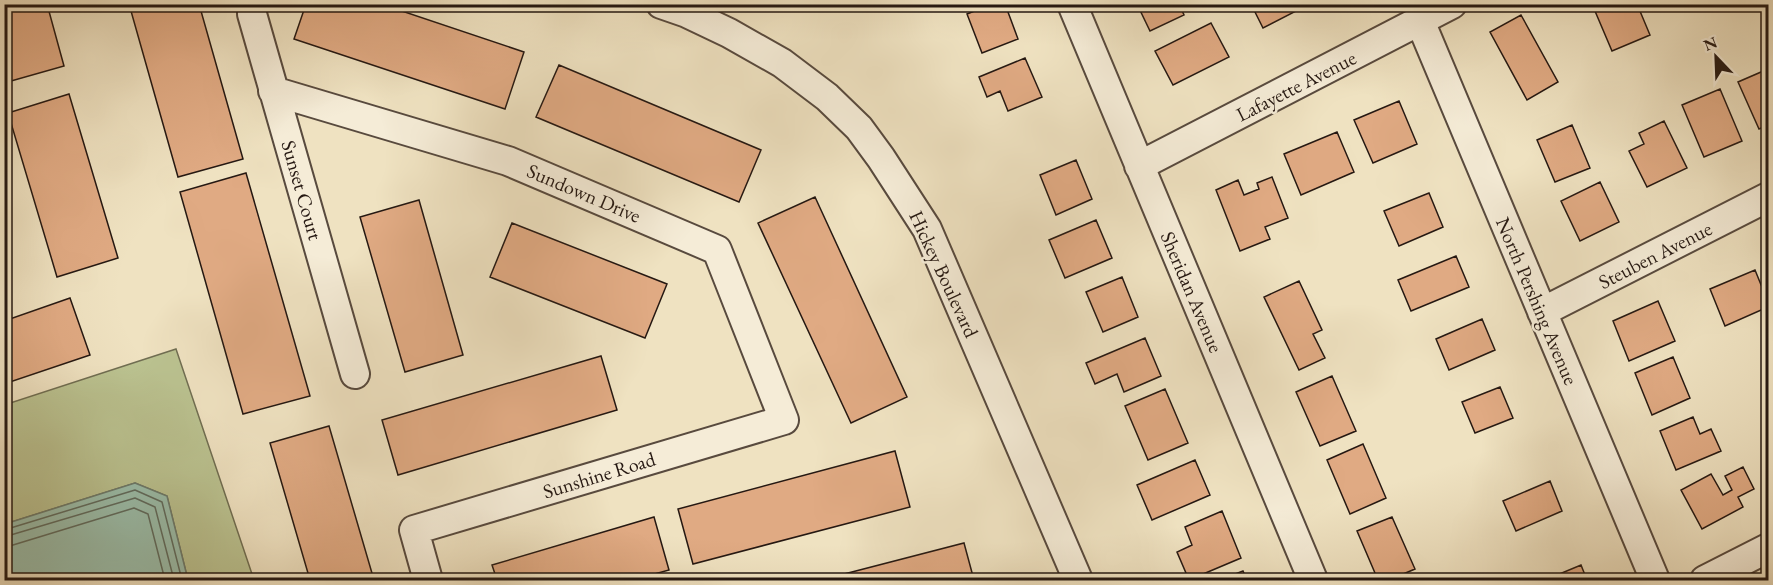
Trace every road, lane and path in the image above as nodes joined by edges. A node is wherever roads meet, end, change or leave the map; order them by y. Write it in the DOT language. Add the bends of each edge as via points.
graph roads {
  1 [pos="252,4"];
  2 [pos="661,4"];
  3 [pos="1071,4"];
  4 [pos="1452,4"];
  5 [pos="1420,21"];
  6 [pos="273,91"];
  7 [pos="1139,166"];
  8 [pos="1768,197"];
  9 [pos="1542,312"];
  10 [pos="355,374"];
  11 [pos="784,420"];
  12 [pos="1768,548"];
  13 [pos="428,580"];
  14 [pos="1078,580"];
  15 [pos="1313,580"];
  16 [pos="1655,580"];
  17 [pos="1705,580"];
  1 -- 6 [label="street, Sunset Court"];
  2 -- 14 [label="street, Hickey Boulevard" via="719,28 782,63 827,97 859,128 881,158 927,229"];
  3 -- 7 [label="street, Sheridan Avenue"];
  4 -- 5 [label="street, Lafayette Avenue"];
  5 -- 7 [label="street, Lafayette Avenue"];
  5 -- 9 [label="street, North Pershing Avenue"];
  6 -- 10 [label="street, Sunset Court"];
  6 -- 11 [label="street, Sundown Drive" via="508,161 717,250"];
  7 -- 15 [label="street, Sheridan Avenue"];
  8 -- 9 [label="street, Steuben Avenue"];
  9 -- 16 [label="street, North Pershing Avenue"];
  11 -- 13 [label="street, Sunshine Road" via="414,530"];
  12 -- 17 [label="street"];
}
